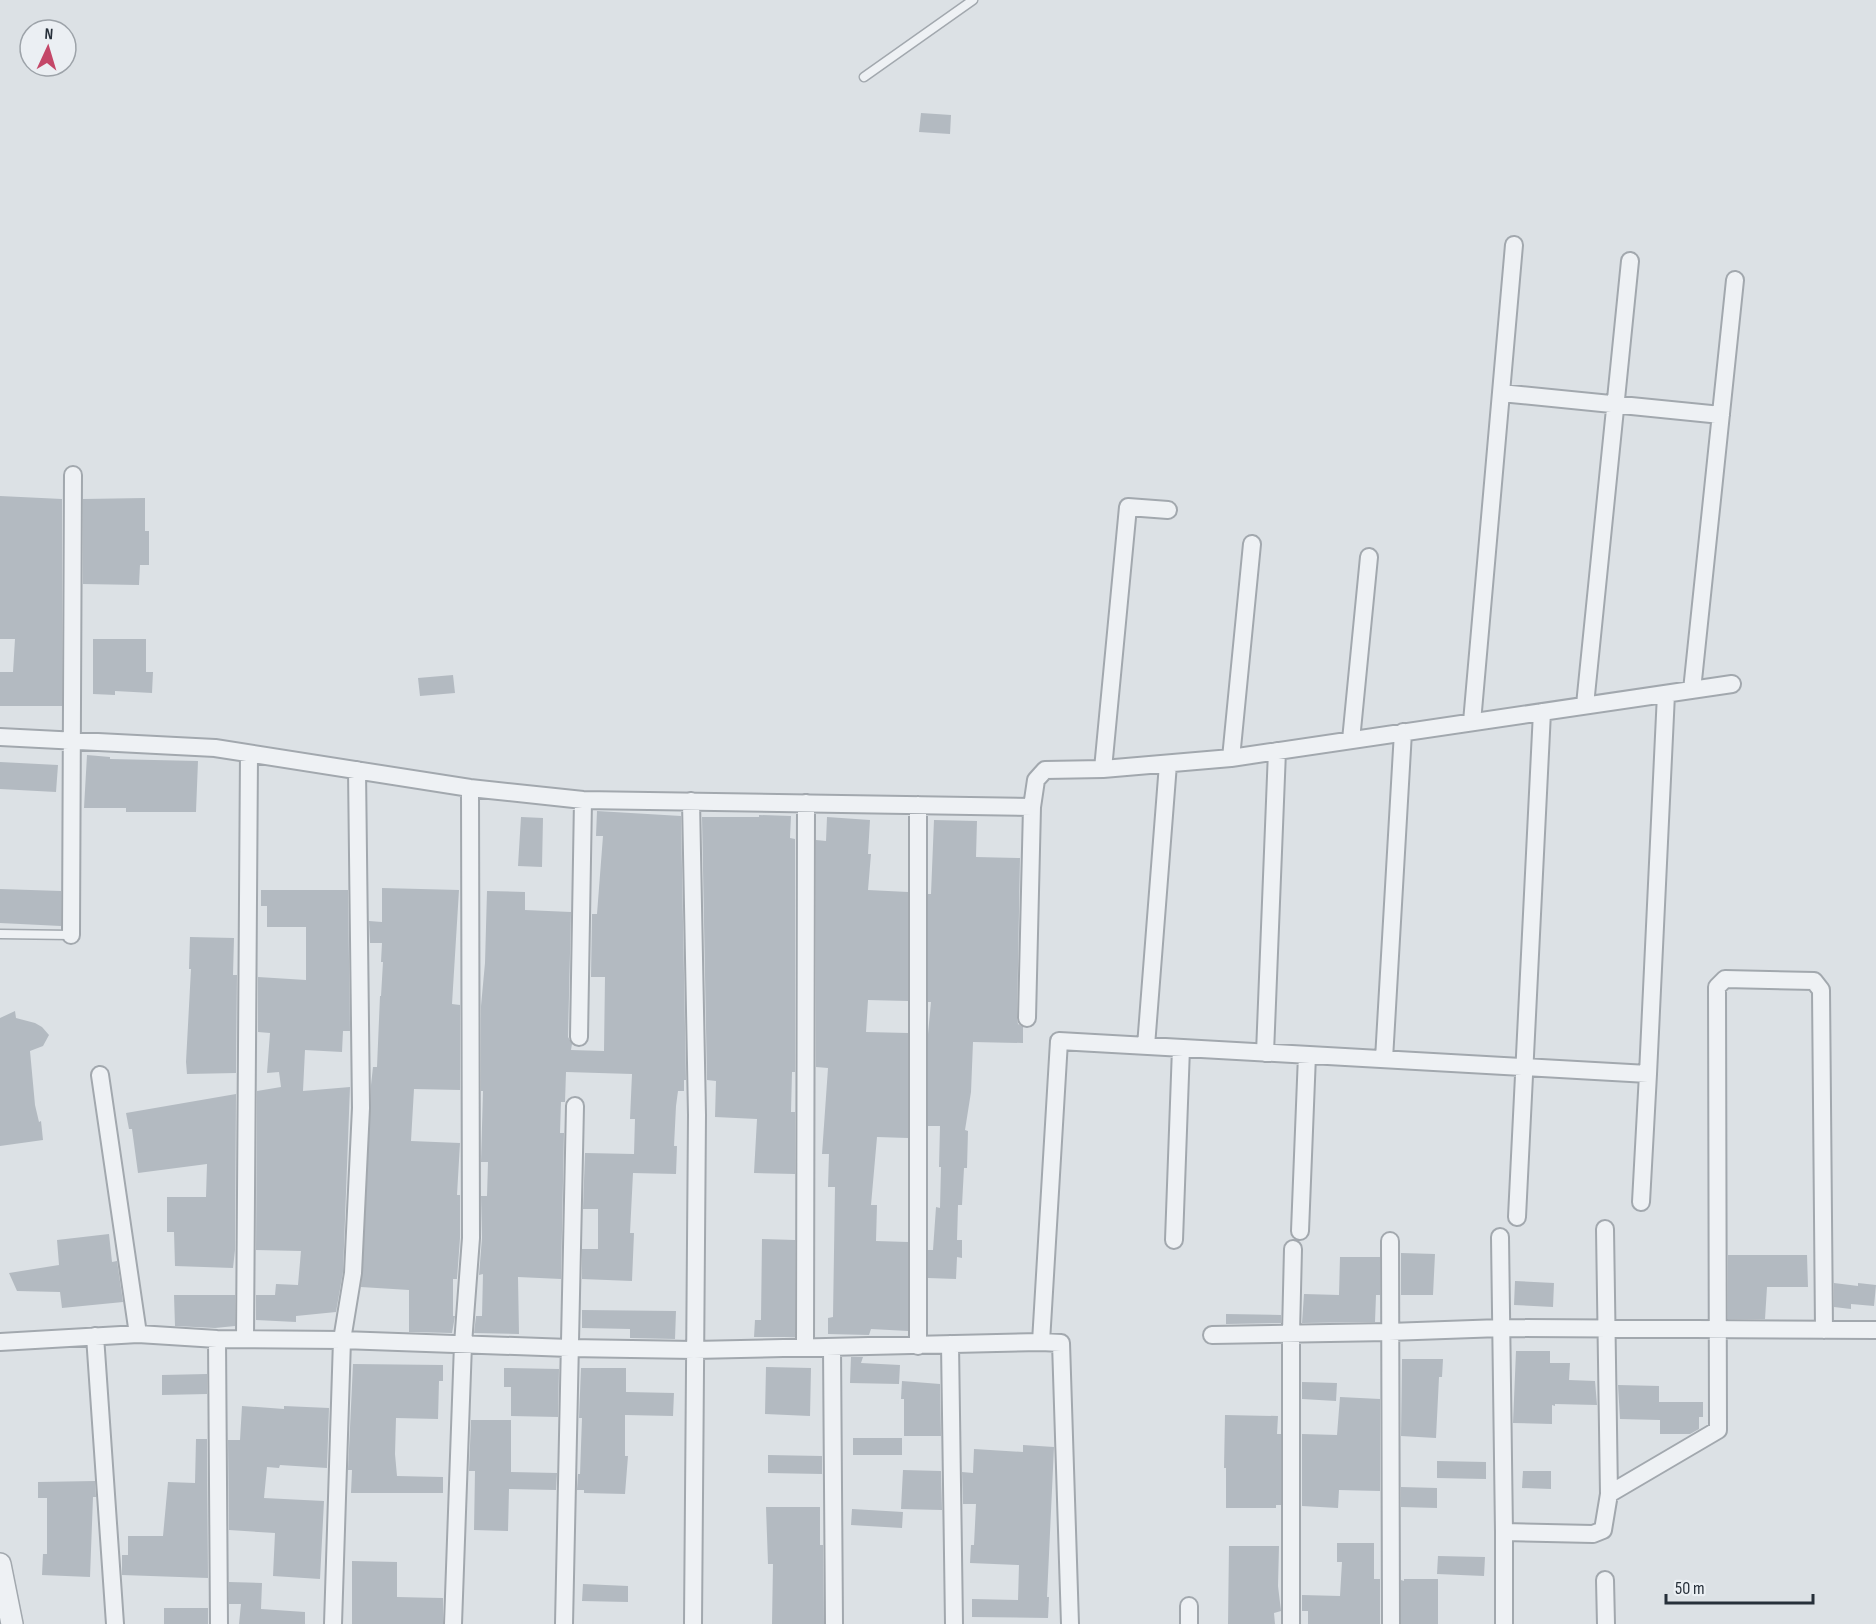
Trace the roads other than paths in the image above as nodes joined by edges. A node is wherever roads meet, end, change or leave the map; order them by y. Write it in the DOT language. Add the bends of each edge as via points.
graph roads {
  1 [pos="973,0"];
  2 [pos="864,77"];
  3 [pos="1514,245"];
  4 [pos="1630,261"];
  5 [pos="1735,280"];
  6 [pos="1501,393"];
  7 [pos="1615,404"];
  8 [pos="1721,415"];
  9 [pos="73,476"];
  10 [pos="1168,510"];
  11 [pos="1252,544"];
  12 [pos="1369,557"];
  13 [pos="1732,684"];
  14 [pos="1692,690"];
  15 [pos="1666,694"];
  16 [pos="1585,705"];
  17 [pos="1542,712"];
  18 [pos="1472,722"];
  19 [pos="1403,732"];
  20 [pos="0,738"];
  21 [pos="1351,740"];
  22 [pos="72,742"];
  23 [pos="1277,751"];
  24 [pos="249,754"];
  25 [pos="1231,758"];
  26 [pos="1168,764"];
  27 [pos="1103,769"];
  28 [pos="357,770"];
  29 [pos="470,788"];
  30 [pos="583,800"];
  31 [pos="691,801"];
  32 [pos="806,803"];
  33 [pos="918,805"];
  34 [pos="1032,807"];
  35 [pos="0,934"];
  36 [pos="70,935"];
  37 [pos="1027,1018"];
  38 [pos="579,1037"];
  39 [pos="1146,1046"];
  40 [pos="1180,1048"];
  41 [pos="1265,1053"];
  42 [pos="1307,1055"];
  43 [pos="1384,1059"];
  44 [pos="1524,1067"];
  45 [pos="1648,1074"];
  46 [pos="100,1075"];
  47 [pos="575,1106"];
  48 [pos="1641,1202"];
  49 [pos="1517,1217"];
  50 [pos="1605,1229"];
  51 [pos="1300,1231"];
  52 [pos="1500,1237"];
  53 [pos="1174,1240"];
  54 [pos="1390,1241"];
  55 [pos="1293,1249"];
  56 [pos="1502,1328"];
  57 [pos="1607,1328"];
  58 [pos="1718,1329"];
  59 [pos="1824,1330"];
  60 [pos="1876,1330"];
  61 [pos="1389,1332"];
  62 [pos="1291,1333"];
  63 [pos="138,1334"];
  64 [pos="1212,1335"];
  65 [pos="95,1336"];
  66 [pos="217,1339"];
  67 [pos="244,1339"];
  68 [pos="342,1340"];
  69 [pos="1041,1341"];
  70 [pos="0,1342"];
  71 [pos="463,1344"];
  72 [pos="950,1344"];
  73 [pos="918,1346"];
  74 [pos="805,1347"];
  75 [pos="832,1347"];
  76 [pos="569,1348"];
  77 [pos="694,1350"];
  78 [pos="1609,1494"];
  79 [pos="1504,1532"];
  80 [pos="0,1564"];
  81 [pos="1605,1580"];
  82 [pos="1189,1606"];
  83 [pos="8,1609"];
  84 [pos="115,1624"];
  85 [pos="219,1624"];
  86 [pos="333,1624"];
  87 [pos="453,1624"];
  88 [pos="564,1624"];
  89 [pos="693,1624"];
  90 [pos="834,1624"];
  91 [pos="954,1624"];
  92 [pos="1070,1624"];
  93 [pos="1190,1624"];
  94 [pos="1291,1624"];
  95 [pos="1391,1624"];
  96 [pos="1504,1624"];
  97 [pos="1606,1624"];
  1 -- 2 [label="lane"];
  3 -- 6 [label="street"];
  4 -- 7 [label="street"];
  5 -- 8 [label="street"];
  6 -- 7 [label="street"];
  6 -- 18 [label="street"];
  7 -- 8 [label="street"];
  7 -- 16 [label="street"];
  8 -- 14 [label="street"];
  9 -- 22 [label="street"];
  10 -- 27 [label="street" via="1128,507"];
  11 -- 25 [label="street"];
  12 -- 21 [label="street"];
  13 -- 14 [label="street"];
  14 -- 15 [label="street"];
  15 -- 16 [label="street"];
  15 -- 45 [label="street"];
  16 -- 17 [label="street"];
  17 -- 18 [label="street"];
  17 -- 44 [label="street"];
  18 -- 19 [label="street"];
  19 -- 21 [label="street"];
  19 -- 43 [label="street"];
  20 -- 22 [label="street"];
  21 -- 23 [label="street"];
  22 -- 24 [label="street" via="215,748"];
  22 -- 36 [label="street"];
  23 -- 25 [label="street"];
  23 -- 41 [label="street"];
  24 -- 28 [label="street"];
  24 -- 67 [label="street"];
  25 -- 26 [label="street"];
  26 -- 27 [label="street"];
  26 -- 39 [label="street"];
  27 -- 34 [label="street" via="1045,770 1036,780"];
  28 -- 29 [label="street"];
  28 -- 68 [label="street" via="361,1108 352,1273"];
  29 -- 30 [label="street"];
  29 -- 71 [label="street" via="471,1238"];
  30 -- 31 [label="street"];
  30 -- 38 [label="street"];
  31 -- 32 [label="street"];
  31 -- 77 [label="street" via="697,1115"];
  32 -- 33 [label="street"];
  32 -- 74 [label="street"];
  33 -- 34 [label="street"];
  33 -- 73 [label="street"];
  34 -- 37 [label="street"];
  35 -- 36 [label="lane"];
  39 -- 40 [label="street"];
  39 -- 69 [label="street" via="1059,1041"];
  40 -- 41 [label="street"];
  40 -- 53 [label="street"];
  41 -- 42 [label="street"];
  42 -- 43 [label="street"];
  42 -- 51 [label="street"];
  43 -- 44 [label="street"];
  44 -- 45 [label="street"];
  44 -- 49 [label="street"];
  45 -- 48 [label="street"];
  46 -- 63 [label="street"];
  47 -- 76 [label="street"];
  50 -- 57 [label="street"];
  52 -- 56 [label="street"];
  54 -- 61 [label="street"];
  55 -- 62 [label="street"];
  56 -- 57 [label="street"];
  56 -- 61 [label="street"];
  56 -- 79 [label="street"];
  57 -- 58 [label="street"];
  57 -- 78 [label="street"];
  58 -- 59 [label="street"];
  58 -- 59 [label="street" via="1717,987 1725,979 1814,981 1821,990"];
  58 -- 78 [label="street" via="1718,1430"];
  59 -- 60 [label="street"];
  61 -- 62 [label="street"];
  61 -- 95 [label="street"];
  62 -- 64 [label="street"];
  62 -- 94 [label="street"];
  63 -- 65 [label="street"];
  63 -- 66 [label="street"];
  65 -- 70 [label="street"];
  65 -- 84 [label="street"];
  66 -- 67 [label="street"];
  66 -- 85 [label="street"];
  67 -- 68 [label="street"];
  68 -- 71 [label="street"];
  68 -- 86 [label="street"];
  69 -- 72 [label="street"];
  69 -- 92 [label="street" via="1061,1343"];
  71 -- 76 [label="street"];
  71 -- 87 [label="street"];
  72 -- 73 [label="street"];
  72 -- 91 [label="street"];
  73 -- 75 [label="street"];
  74 -- 75 [label="street"];
  74 -- 77 [label="street"];
  75 -- 90 [label="street"];
  76 -- 77 [label="street"];
  76 -- 88 [label="street"];
  77 -- 89 [label="street"];
  78 -- 79 [label="street" via="1603,1530 1593,1534"];
  79 -- 96 [label="street"];
  80 -- 83 [label="street"];
  81 -- 97 [label="street"];
  82 -- 93 [label="street"];
}
